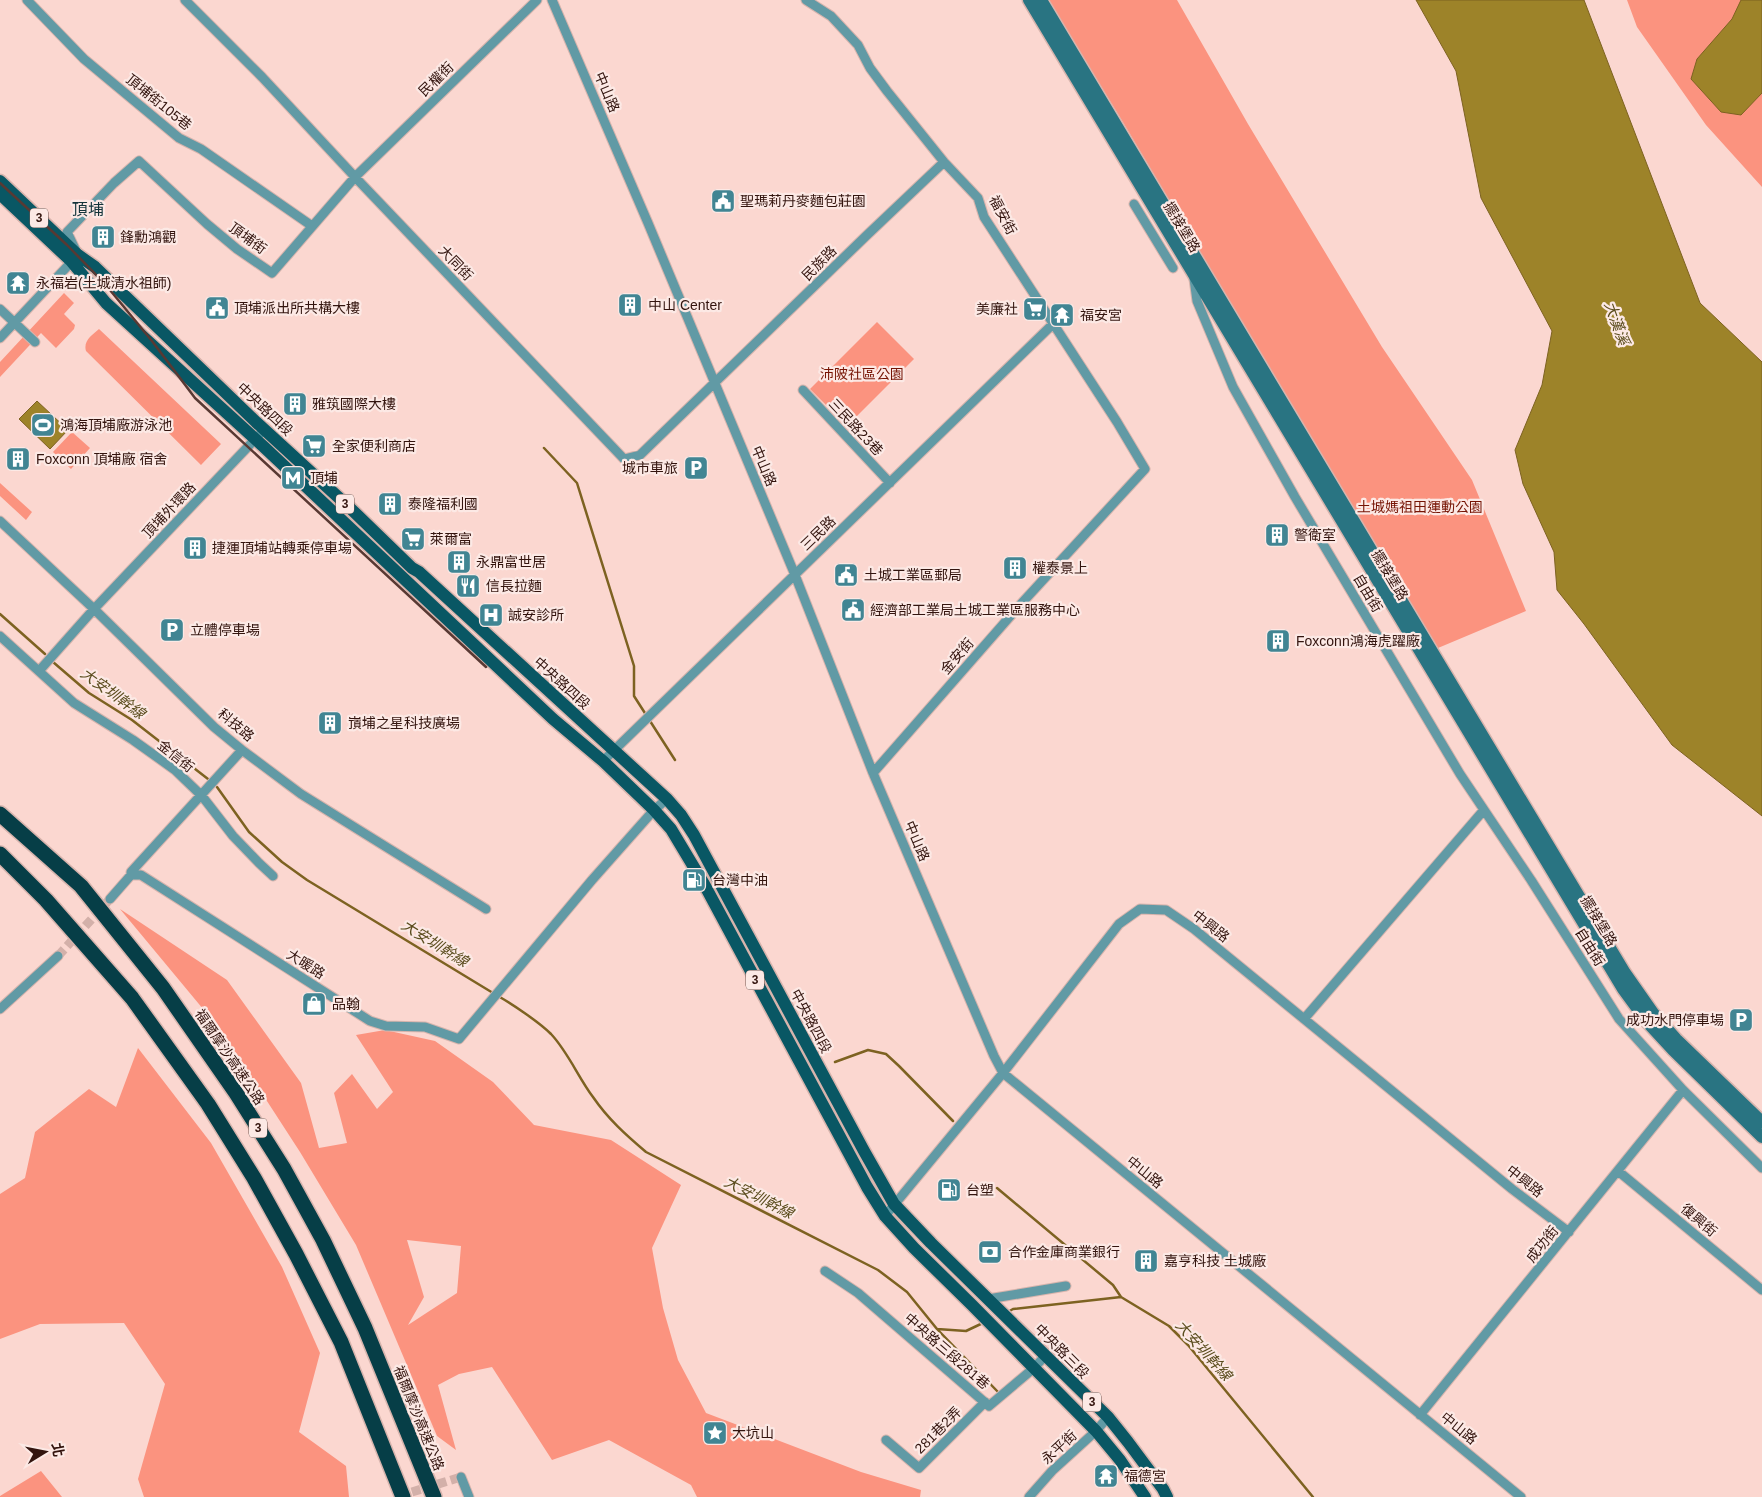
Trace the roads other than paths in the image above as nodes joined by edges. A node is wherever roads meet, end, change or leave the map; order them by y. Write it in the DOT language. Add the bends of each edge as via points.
graph roads {
  1 [pos="27,0"];
  2 [pos="184,0"];
  3 [pos="537,0"];
  4 [pos="552,0"];
  5 [pos="806,0"];
  6 [pos="1028,0"];
  7 [pos="1041,0"];
  8 [pos="944,162"];
  9 [pos="354,177"];
  10 [pos="0,181"];
  11 [pos="0,194"];
  12 [pos="1134,204"];
  13 [pos="312,226"];
  14 [pos="74,258"];
  15 [pos="1173,268"];
  16 [pos="1194,276"];
  17 [pos="0,309"];
  18 [pos="14,322"];
  19 [pos="1053,324"];
  20 [pos="0,338"];
  21 [pos="35,342"];
  22 [pos="714,384"];
  23 [pos="802,390"];
  24 [pos="264,429"];
  25 [pos="255,439"];
  26 [pos="1145,469"];
  27 [pos="890,482"];
  28 [pos="0,521"];
  29 [pos="795,575"];
  30 [pos="94,609"];
  31 [pos="0,636"];
  32 [pos="39,671"];
  33 [pos="242,750"];
  34 [pos="614,750"];
  35 [pos="602,761"];
  36 [pos="873,773"];
  37 [pos="202,796"];
  38 [pos="667,798"];
  39 [pos="654,810"];
  40 [pos="1483,811"];
  41 [pos="0,814"];
  42 [pos="0,854"];
  43 [pos="130,875"];
  44 [pos="274,876"];
  45 [pos="110,899"];
  46 [pos="486,909"];
  47 [pos="58,956"];
  48 [pos="0,1009"];
  49 [pos="1304,1019"];
  50 [pos="1003,1073"];
  51 [pos="1683,1090"];
  52 [pos="1762,1122"];
  53 [pos="1762,1137"];
  54 [pos="1762,1168"];
  55 [pos="1618,1171"];
  56 [pos="894,1204"];
  57 [pos="885,1216"];
  58 [pos="1569,1232"];
  59 [pos="826,1271"];
  60 [pos="1066,1286"];
  61 [pos="1762,1290"];
  62 [pos="988,1299"];
  63 [pos="341,1342"];
  64 [pos="1046,1355"];
  65 [pos="1034,1368"];
  66 [pos="985,1402"];
  67 [pos="1420,1414"];
  68 [pos="1108,1417"];
  69 [pos="1096,1431"];
  70 [pos="886,1440"];
  71 [pos="461,1477"];
  72 [pos="395,1497"];
  73 [pos="403,1497"];
  74 [pos="434,1497"];
  75 [pos="469,1497"];
  76 [pos="1028,1497"];
  77 [pos="1145,1497"];
  78 [pos="1167,1497"];
  79 [pos="1521,1497"];
  1 -- 13 [label="street, 頂埔街105巷" via="84,58 179,138"];
  2 -- 9 [label="street, 大同街" via="262,77"];
  3 -- 9 [label="street, 民權街"];
  4 -- 22 [label="street, 中山路"];
  5 -- 8 [label="street, 福安街" via="831,16 858,45 870,68"];
  6 -- 16 [label="street, 擺接堡路"];
  7 -- 52 [label="street, 擺接堡路" via="1625,973 1653,1013"];
  8 -- 19 [label="street, 福安街" via="978,198 984,217"];
  8 -- 22 [label="street, 民族路"];
  9 -- 13 [label="street, 頂埔街"];
  9 -- 22 [label="street, 大同街" via="624,459 640,455"];
  10 -- 14 [label="main road, 中央路四段 / 3"];
  11 -- 14 [label="main road, 中央路四段 / 3"];
  12 -- 15 [label="street"];
  13 -- 14 [label="street, 頂埔街" via="272,273 207,224 139,161 67,232"];
  14 -- 18 [label="street"];
  14 -- 24 [label="main road, 中央路四段 / 3" via="94,267"];
  14 -- 25 [label="main road, 中央路四段 / 3" via="106,303"];
  16 -- 40 [label="street, 自由街" via="1197,301 1233,387"];
  16 -- 53 [label="street, 擺接堡路" via="1623,989 1673,1050"];
  17 -- 18 [label="street"];
  18 -- 20 [label="street"];
  18 -- 21 [label="street"];
  19 -- 26 [label="street, 福安街"];
  19 -- 27 [label="street, 三民路"];
  22 -- 29 [label="street, 中山路"];
  23 -- 27 [label="street, 三民路23巷"];
  24 -- 25 [label="street, 頂埔外環路"];
  24 -- 34 [label="main road, 中央路四段 / 3"];
  25 -- 30 [label="street, 頂埔外環路"];
  25 -- 35 [label="main road, 中央路四段 / 3" via="553,719"];
  26 -- 36 [label="street, 金安街" via="1020,604"];
  27 -- 29 [label="street, 三民路"];
  28 -- 30 [label="street, 科技路"];
  29 -- 34 [label="street, 三民路"];
  29 -- 36 [label="street, 中山路"];
  30 -- 32 [label="street, 頂埔外環路"];
  30 -- 33 [label="street, 科技路" via="214,727"];
  31 -- 32 [label="street, 金信街"];
  32 -- 37 [label="street, 金信街" via="74,703 175,770"];
  33 -- 37 [label="street"];
  33 -- 46 [label="street, 科技路" via="301,794"];
  34 -- 35 [label="street, 三民路"];
  34 -- 38 [label="main road, 中央路四段 / 3"];
  35 -- 39 [label="main road, 中央路四段 / 3"];
  36 -- 50 [label="street, 中山路"];
  37 -- 43 [label="street"];
  37 -- 44 [label="street, 金信街" via="259,864"];
  38 -- 39 [label="street"];
  38 -- 56 [label="main road, 中央路四段 / 3" via="694,835"];
  39 -- 43 [label="street, 大暖路" via="585,887 459,1039 424,1027 386,1026 370,1021 156,884 141,875"];
  39 -- 57 [label="main road, 中央路四段 / 3" via="671,829 704,884"];
  40 -- 49 [label="street"];
  40 -- 51 [label="street, 自由街" via="1619,1019"];
  41 -- 74 [label="highway, 福爾摩沙高速公路 / 3" via="80,886 163,988 246,1108 323,1240 365,1328"];
  42 -- 63 [label="highway, 3" via="46,900 132,998 208,1104 259,1187"];
  43 -- 45 [label="street"];
  47 -- 48 [label="street"];
  49 -- 50 [label="street, 中興路" via="1166,910 1140,910 1119,924"];
  49 -- 58 [label="street, 中興路"];
  50 -- 56 [label="street, 中興路"];
  50 -- 67 [label="street, 中山路"];
  51 -- 54 [label="street, 自由街"];
  51 -- 55 [label="street, 成功街"];
  55 -- 58 [label="street, 成功街"];
  55 -- 61 [label="street, 復興街"];
  56 -- 57 [label="street, 中興路"];
  56 -- 62 [label="main road, 中央路四段 / 3"];
  57 -- 65 [label="main road, 中央路四段 / 3"];
  58 -- 67 [label="street, 成功街"];
  59 -- 66 [label="street, 中央路三段281巷" via="858,1293"];
  60 -- 62 [label="street"];
  62 -- 64 [label="main road, 中央路三段 / 3"];
  63 -- 72 [label="highway"];
  63 -- 73 [label="highway, 3"];
  64 -- 65 [label="street, 中央路三段281巷"];
  64 -- 68 [label="main road, 中央路三段 / 3"];
  65 -- 66 [label="street, 中央路三段281巷" via="989,1406"];
  65 -- 69 [label="main road, 3"];
  66 -- 70 [label="street, 281巷2弄" via="919,1468"];
  67 -- 79 [label="street, 中山路"];
  68 -- 69 [label="street, 永平街"];
  68 -- 78 [label="main road, 中央路三段 / 3"];
  69 -- 76 [label="street, 永平街"];
  69 -- 77 [label="main road, 3"];
  71 -- 75 [label="street"];
}
